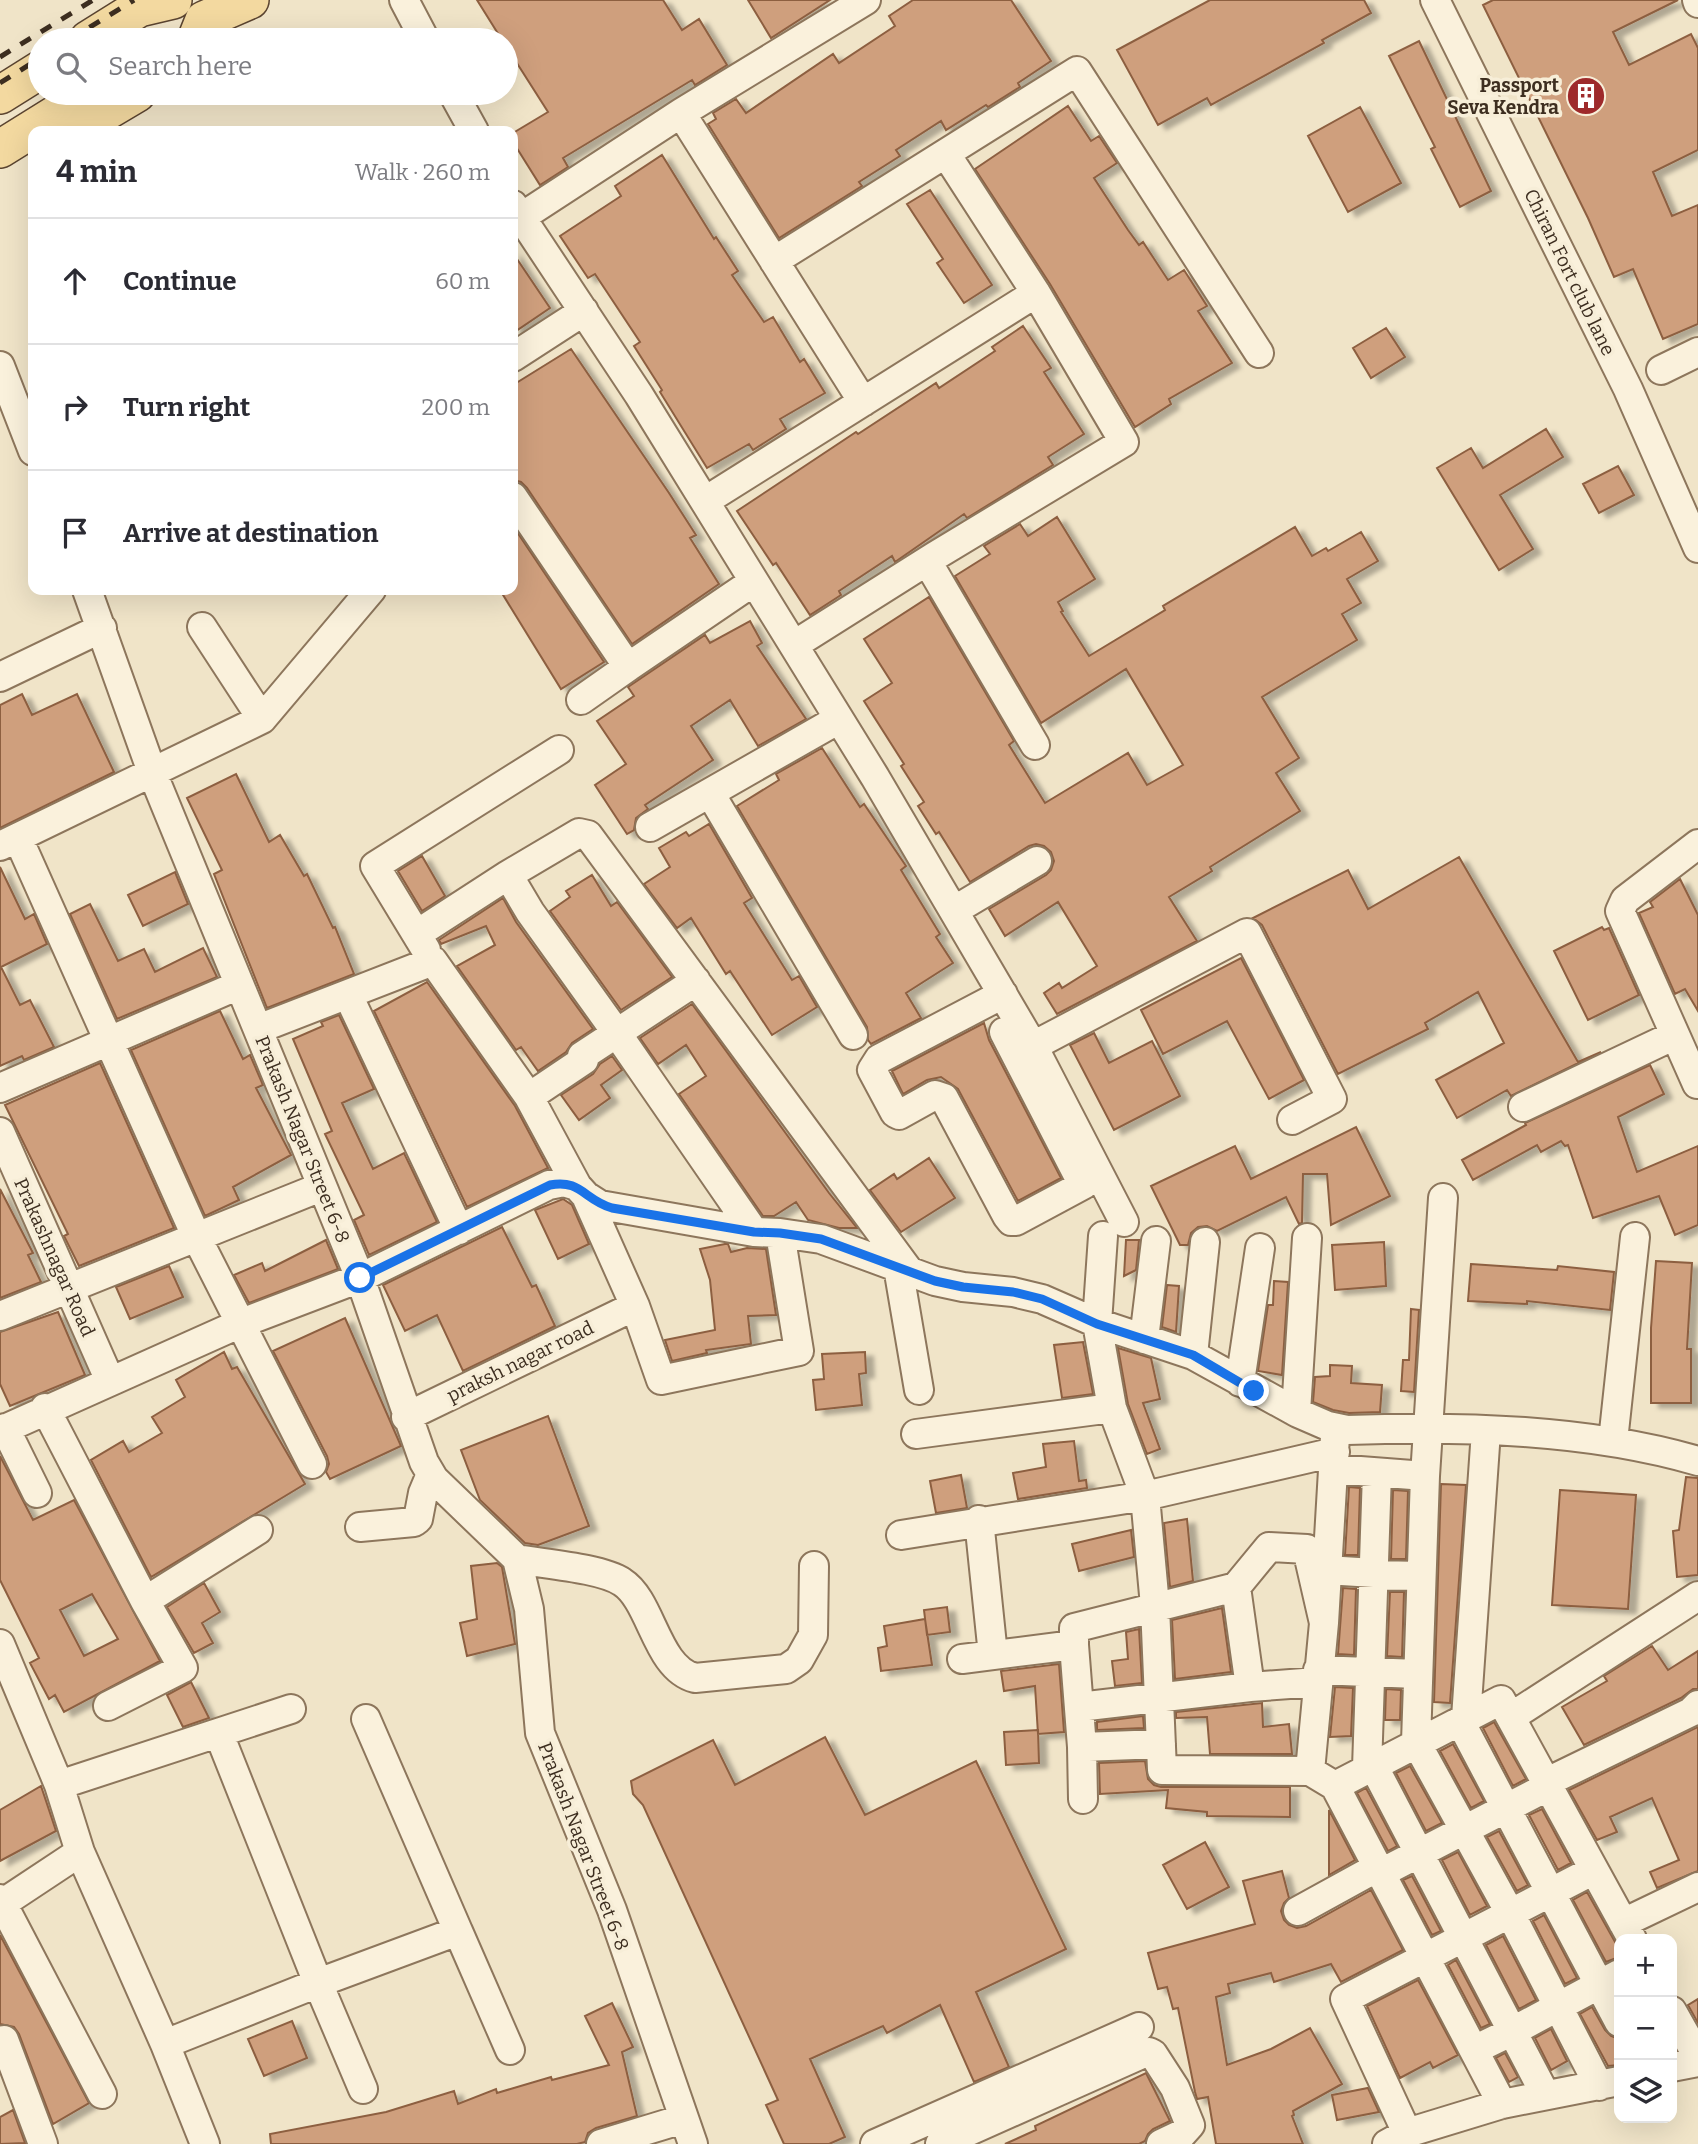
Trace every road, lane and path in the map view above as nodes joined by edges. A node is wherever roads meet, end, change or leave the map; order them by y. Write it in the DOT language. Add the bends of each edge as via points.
graph roads {
  1 [pos="173,0"];
  2 [pos="250,0"];
  3 [pos="404,0"];
  4 [pos="866,0"];
  5 [pos="1435,0"];
  6 [pos="194,20"];
  7 [pos="107,28"];
  8 [pos="166,28"];
  9 [pos="419,28"];
  10 [pos="28,78"];
  11 [pos="0,95"];
  12 [pos="28,100"];
  13 [pos="71,105"];
  14 [pos="117,105"];
  15 [pos="460,105"];
  16 [pos="681,113"];
  17 [pos="0,117"];
  18 [pos="37,126"];
  19 [pos="82,126"];
  20 [pos="471,126"];
  21 [pos="28,132"];
  22 [pos="0,149"];
  23 [pos="946,154"];
  24 [pos="28,158"];
  25 [pos="0,174"];
  26 [pos="518,211"];
  27 [pos="518,215"];
  28 [pos="774,261"];
  29 [pos="1036,293"];
  30 [pos="584,311"];
  31 [pos="1698,352"];
  32 [pos="518,354"];
  33 [pos="1259,354"];
  34 [pos="0,366"];
  35 [pos="1661,370"];
  36 [pos="863,402"];
  37 [pos="28,438"];
  38 [pos="705,501"];
  39 [pos="518,504"];
  40 [pos="1698,548"];
  41 [pos="927,561"];
  42 [pos="753,582"];
  43 [pos="89,595"];
  44 [pos="367,595"];
  45 [pos="202,627"];
  46 [pos="102,628"];
  47 [pos="794,645"];
  48 [pos="628,667"];
  49 [pos="0,677"];
  50 [pos="581,700"];
  51 [pos="262,719"];
  52 [pos="839,719"];
  53 [pos="1035,745"];
  54 [pos="559,750"];
  55 [pos="152,772"];
  56 [pos="710,793"];
  57 [pos="650,827"];
  58 [pos="9,842"];
  59 [pos="1698,844"];
  60 [pos="1037,861"];
  61 [pos="508,876"];
  62 [pos="955,910"];
  63 [pos="417,934"];
  64 [pos="433,961"];
  65 [pos="696,981"];
  66 [pos="239,985"];
  67 [pos="348,995"];
  68 [pos="995,998"];
  69 [pos="258,1029"];
  70 [pos="616,1032"];
  71 [pos="853,1035"];
  72 [pos="1675,1035"];
  73 [pos="109,1040"];
  74 [pos="1033,1046"];
  75 [pos="1697,1084"];
  76 [pos="0,1088"];
  77 [pos="529,1097"];
  78 [pos="1523,1107"];
  79 [pos="1292,1120"];
  80 [pos="0,1132"];
  81 [pos="1092,1180"];
  82 [pos="321,1186"];
  83 [pos="581,1191"];
  84 [pos="1443,1198"];
  85 [pos="459,1230"];
  86 [pos="767,1233"];
  87 [pos="195,1236"];
  88 [pos="1635,1237"];
  89 [pos="1307,1238"];
  90 [pos="1156,1241"];
  91 [pos="1205,1241"];
  92 [pos="1259,1248"];
  93 [pos="903,1269"];
  94 [pos="360,1278"];
  95 [pos="68,1287"];
  96 [pos="635,1306"];
  97 [pos="0,1316"];
  98 [pos="239,1324"];
  99 [pos="1097,1324"];
  100 [pos="1144,1339"];
  101 [pos="1193,1355"];
  102 [pos="110,1381"];
  103 [pos="1240,1382"];
  104 [pos="919,1390"];
  105 [pos="45,1408"];
  106 [pos="1112,1408"];
  107 [pos="1296,1412"];
  108 [pos="406,1417"];
  109 [pos="1429,1428"];
  110 [pos="2,1429"];
  111 [pos="1486,1432"];
  112 [pos="916,1434"];
  113 [pos="1613,1441"];
  114 [pos="1335,1450"];
  115 [pos="1698,1461"];
  116 [pos="312,1464"];
  117 [pos="1377,1473"];
  118 [pos="430,1474"];
  119 [pos="1425,1476"];
  120 [pos="37,1493"];
  121 [pos="1145,1496"];
  122 [pos="979,1520"];
  123 [pos="360,1527"];
  124 [pos="258,1530"];
  125 [pos="901,1535"];
  126 [pos="517,1559"];
  127 [pos="814,1566"];
  128 [pos="1326,1570"];
  129 [pos="1374,1573"];
  130 [pos="1421,1576"];
  131 [pos="1236,1587"];
  132 [pos="1698,1595"];
  133 [pos="145,1601"];
  134 [pos="1155,1606"];
  135 [pos="1324,1623"];
  136 [pos="0,1644"];
  137 [pos="1074,1646"];
  138 [pos="993,1655"];
  139 [pos="962,1659"];
  140 [pos="1371,1671"];
  141 [pos="1417,1674"];
  142 [pos="1318,1676"];
  143 [pos="1250,1687"];
  144 [pos="1160,1696"];
  145 [pos="108,1706"];
  146 [pos="1079,1706"];
  147 [pos="1698,1706"];
  148 [pos="291,1709"];
  149 [pos="1511,1717"];
  150 [pos="366,1719"];
  151 [pos="1463,1720"];
  152 [pos="219,1734"];
  153 [pos="1416,1742"];
  154 [pos="1161,1744"];
  155 [pos="1082,1747"];
  156 [pos="1370,1767"];
  157 [pos="1310,1771"];
  158 [pos="1548,1784"];
  159 [pos="59,1786"];
  160 [pos="1335,1786"];
  161 [pos="1083,1799"];
  162 [pos="1506,1808"];
  163 [pos="1464,1830"];
  164 [pos="80,1852"];
  165 [pos="1420,1853"];
  166 [pos="1380,1870"];
  167 [pos="1594,1870"];
  168 [pos="1698,1887"];
  169 [pos="1550,1892"];
  170 [pos="1,1902"];
  171 [pos="1298,1911"];
  172 [pos="1510,1913"];
  173 [pos="458,1931"];
  174 [pos="1627,1931"];
  175 [pos="1464,1936"];
  176 [pos="1425,1956"];
  177 [pos="1609,1979"];
  178 [pos="318,1983"];
  179 [pos="1614,2000"];
  180 [pos="1560,2006"];
  181 [pos="1677,2020"];
  182 [pos="1139,2027"];
  183 [pos="1513,2031"];
  184 [pos="4,2040"];
  185 [pos="165,2044"];
  186 [pos="510,2050"];
  187 [pos="1474,2050"];
  188 [pos="1698,2059"];
  189 [pos="1677,2065"];
  190 [pos="1052,2080"];
  191 [pos="1609,2083"];
  192 [pos="363,2090"];
  193 [pos="102,2094"];
  194 [pos="1545,2094"];
  195 [pos="1502,2104"];
  196 [pos="688,2131"];
  197 [pos="1397,2139"];
  198 [pos="44,2144"];
  199 [pos="205,2144"];
  200 [pos="601,2144"];
  201 [pos="875,2144"];
  202 [pos="940,2144"];
  203 [pos="1161,2144"];
  1 -- 7 [label="main road" via="139,8"];
  2 -- 6 [label="main road"];
  3 -- 9 [label="street"];
  4 -- 16 [label="street"];
  5 -- 40 [label="street, Chiran Fort club lane" via="1628,389"];
  6 -- 8 [label="main road"];
  10 -- 11 [label="main road"];
  12 -- 17 [label="main road"];
  13 -- 18 [label="main road"];
  14 -- 19 [label="main road"];
  15 -- 20 [label="street"];
  16 -- 26 [label="street"];
  16 -- 28 [label="street"];
  21 -- 22 [label="main road"];
  23 -- 28 [label="street"];
  23 -- 29 [label="street"];
  23 -- 33 [label="street" via="1077,71"];
  24 -- 25 [label="main road"];
  27 -- 30 [label="street"];
  28 -- 36 [label="street"];
  29 -- 36 [label="street"];
  29 -- 41 [label="street" via="1124,442"];
  30 -- 32 [label="street"];
  30 -- 38 [label="street"];
  31 -- 35 [label="street"];
  34 -- 37 [label="street"];
  36 -- 38 [label="street"];
  38 -- 42 [label="street"];
  39 -- 48 [label="street"];
  41 -- 47 [label="street"];
  41 -- 53 [label="street"];
  42 -- 47 [label="street"];
  42 -- 48 [label="street"];
  43 -- 46 [label="street, Prakash Nagar Street 6-8"];
  44 -- 51 [label="street"];
  45 -- 51 [label="street"];
  46 -- 49 [label="street"];
  46 -- 55 [label="street, Prakash Nagar Street 6-8"];
  47 -- 52 [label="street"];
  48 -- 50 [label="street"];
  51 -- 55 [label="street"];
  52 -- 56 [label="street"];
  52 -- 62 [label="street"];
  54 -- 63 [label="street" via="375,866"];
  55 -- 58 [label="street"];
  55 -- 66 [label="street, Prakash Nagar Street 6-8"];
  56 -- 57 [label="street"];
  56 -- 71 [label="street"];
  58 -- 73 [label="street"];
  59 -- 72 [label="street" via="1625,900 1620,911"];
  60 -- 62 [label="street"];
  61 -- 63 [label="street"];
  61 -- 65 [label="street" via="579,833 588,835"];
  61 -- 70 [label="street"];
  62 -- 68 [label="street"];
  63 -- 64 [label="street"];
  64 -- 67 [label="street"];
  64 -- 77 [label="street"];
  65 -- 70 [label="street"];
  65 -- 93 [label="street"];
  66 -- 69 [label="street, Prakash Nagar Street 6-8"];
  66 -- 73 [label="street"];
  67 -- 69 [label="street"];
  67 -- 85 [label="street"];
  68 -- 74 [label="street"];
  68 -- 81 [label="street"];
  68 -- 81 [label="street" via="879,1059 872,1070 895,1113 905,1113 935,1095 944,1098 1011,1221"];
  69 -- 82 [label="street, Prakash Nagar Street 6-8"];
  70 -- 77 [label="street"];
  70 -- 86 [label="street"];
  72 -- 75 [label="street"];
  72 -- 78 [label="street"];
  73 -- 76 [label="street"];
  73 -- 87 [label="street"];
  74 -- 79 [label="street" via="1247,933 1332,1099"];
  74 -- 81 [label="street"];
  77 -- 83 [label="street"];
  80 -- 95 [label="street, Prakashnagar Road"];
  81 -- 99 [label="street" via="1114,1229"];
  82 -- 87 [label="street"];
  82 -- 94 [label="street, Prakash Nagar Street 6-8"];
  83 -- 85 [label="street" via="564,1182 550,1185"];
  83 -- 86 [label="street" via="612,1208"];
  83 -- 96 [label="street"];
  84 -- 109 [label="street"];
  85 -- 94 [label="street"];
  86 -- 93 [label="street" via="821,1239"];
  86 -- 96 [label="street" via="799,1352 660,1380"];
  87 -- 95 [label="street"];
  87 -- 98 [label="street"];
  88 -- 113 [label="street"];
  89 -- 107 [label="street"];
  90 -- 100 [label="street"];
  91 -- 101 [label="street"];
  92 -- 103 [label="street"];
  93 -- 99 [label="street" via="935,1281 1042,1299"];
  93 -- 104 [label="street"];
  94 -- 98 [label="street"];
  94 -- 108 [label="street, Prakash Nagar Street 6-8"];
  95 -- 97 [label="street"];
  95 -- 102 [label="street, Prakashnagar Road"];
  96 -- 108 [label="street, praksh nagar road"];
  98 -- 102 [label="street"];
  98 -- 116 [label="street"];
  99 -- 100 [label="street"];
  99 -- 106 [label="street"];
  100 -- 101 [label="street"];
  101 -- 103 [label="street"];
  102 -- 105 [label="street"];
  103 -- 107 [label="street"];
  105 -- 110 [label="street"];
  105 -- 133 [label="street"];
  106 -- 112 [label="street"];
  106 -- 121 [label="street"];
  107 -- 114 [label="street"];
  108 -- 118 [label="street, Prakash Nagar Street 6-8"];
  109 -- 111 [label="street"];
  109 -- 114 [label="street" via="1347,1430"];
  109 -- 119 [label="street"];
  110 -- 120 [label="street"];
  111 -- 113 [label="street"];
  111 -- 151 [label="street"];
  113 -- 115 [label="street"];
  114 -- 117 [label="street"];
  114 -- 121 [label="street"];
  114 -- 128 [label="street"];
  117 -- 119 [label="street"];
  117 -- 129 [label="street"];
  118 -- 123 [label="street" via="418,1519"];
  118 -- 126 [label="street, Prakash Nagar Street 6-8"];
  119 -- 130 [label="street"];
  121 -- 122 [label="street"];
  121 -- 134 [label="street"];
  122 -- 125 [label="street"];
  122 -- 138 [label="street"];
  124 -- 133 [label="street"];
  126 -- 127 [label="street" via="622,1581 674,1666 695,1678 786,1669 799,1660 814,1634"];
  126 -- 196 [label="street, Prakash Nagar Street 6-8" via="529,1609 540,1733 612,1910"];
  128 -- 129 [label="street"];
  128 -- 135 [label="street"];
  129 -- 130 [label="street"];
  129 -- 140 [label="street"];
  130 -- 141 [label="street"];
  131 -- 134 [label="street"];
  131 -- 135 [label="street" via="1269,1547 1307,1549"];
  131 -- 143 [label="street"];
  132 -- 149 [label="street"];
  133 -- 145 [label="street" via="184,1668"];
  134 -- 137 [label="street" via="1074,1628"];
  134 -- 144 [label="street"];
  135 -- 142 [label="street"];
  136 -- 159 [label="street"];
  137 -- 138 [label="street"];
  137 -- 146 [label="street"];
  138 -- 139 [label="street"];
  140 -- 141 [label="street"];
  140 -- 142 [label="street"];
  140 -- 156 [label="street"];
  141 -- 153 [label="street"];
  142 -- 143 [label="street"];
  142 -- 157 [label="street"];
  143 -- 144 [label="street"];
  144 -- 146 [label="street"];
  144 -- 154 [label="street"];
  146 -- 155 [label="street"];
  147 -- 158 [label="street"];
  148 -- 152 [label="street"];
  149 -- 151 [label="street" via="1501,1700"];
  149 -- 158 [label="street"];
  150 -- 173 [label="street"];
  151 -- 153 [label="street"];
  151 -- 162 [label="street"];
  152 -- 159 [label="street"];
  152 -- 178 [label="street"];
  153 -- 156 [label="street"];
  153 -- 163 [label="street"];
  154 -- 155 [label="street"];
  154 -- 157 [label="street" via="1162,1770"];
  155 -- 161 [label="street"];
  156 -- 160 [label="street"];
  156 -- 165 [label="street"];
  157 -- 160 [label="street"];
  158 -- 162 [label="street"];
  158 -- 167 [label="street"];
  159 -- 164 [label="street"];
  160 -- 166 [label="street"];
  162 -- 163 [label="street"];
  162 -- 169 [label="street"];
  163 -- 165 [label="street"];
  163 -- 172 [label="street"];
  164 -- 170 [label="street"];
  164 -- 185 [label="street"];
  165 -- 166 [label="street"];
  165 -- 175 [label="street"];
  166 -- 171 [label="street"];
  166 -- 176 [label="street"];
  167 -- 169 [label="street"];
  167 -- 174 [label="street"];
  168 -- 174 [label="street"];
  169 -- 172 [label="street"];
  169 -- 177 [label="street"];
  170 -- 193 [label="street"];
  172 -- 175 [label="street"];
  172 -- 180 [label="street"];
  173 -- 178 [label="street"];
  173 -- 186 [label="street"];
  175 -- 176 [label="street"];
  175 -- 183 [label="street"];
  176 -- 187 [label="street"];
  176 -- 197 [label="street" via="1345,1998"];
  177 -- 179 [label="street"];
  177 -- 180 [label="street"];
  178 -- 185 [label="street"];
  178 -- 192 [label="street"];
  180 -- 183 [label="street"];
  180 -- 191 [label="street"];
  181 -- 188 [label="street"];
  182 -- 190 [label="street"];
  183 -- 187 [label="street"];
  183 -- 194 [label="street"];
  184 -- 198 [label="street"];
  185 -- 199 [label="street"];
  187 -- 195 [label="street"];
  188 -- 189 [label="street"];
  190 -- 201 [label="street"];
  190 -- 202 [label="street"];
  190 -- 203 [label="street" via="1153,2054 1175,2088 1190,2125"];
  191 -- 194 [label="street"];
  194 -- 195 [label="street"];
  195 -- 197 [label="street"];
  196 -- 200 [label="street"];
}
